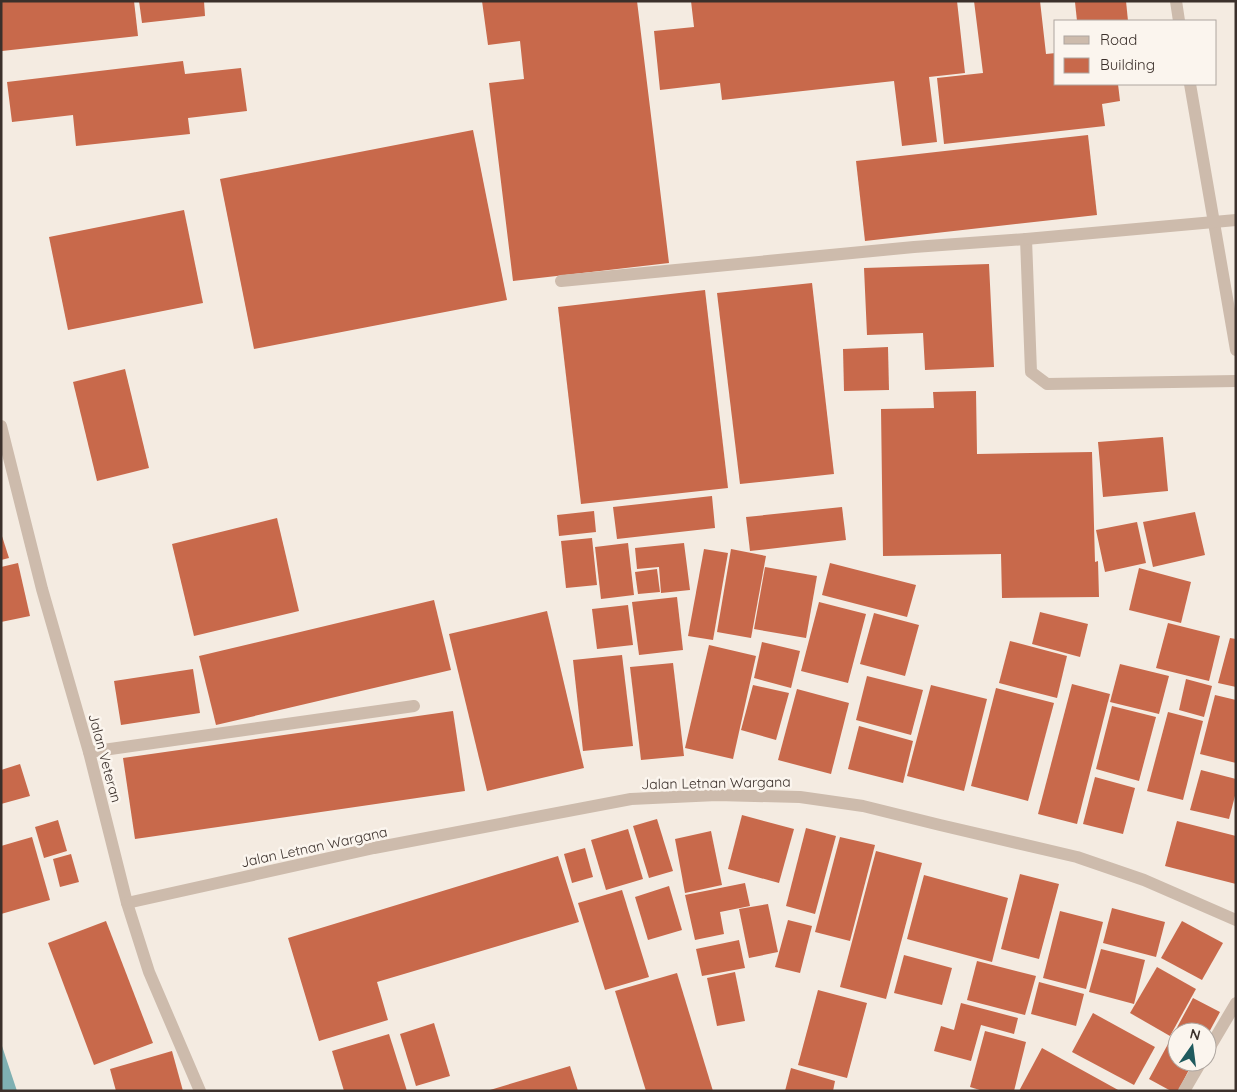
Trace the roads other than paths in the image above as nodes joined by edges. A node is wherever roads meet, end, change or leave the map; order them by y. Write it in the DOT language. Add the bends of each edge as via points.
graph roads {
  1 [pos="1176,1"];
  2 [pos="1179,20"];
  3 [pos="1190,85"];
  4 [pos="1236,220"];
  5 [pos="1213,222"];
  6 [pos="1026,239"];
  7 [pos="561,281"];
  8 [pos="1236,350"];
  9 [pos="1236,381"];
  10 [pos="1,426"];
  11 [pos="414,706"];
  12 [pos="89,752"];
  13 [pos="127,903"];
  14 [pos="1236,920"];
  15 [pos="1236,1004"];
  16 [pos="1217,1035"];
  17 [pos="1195,1072"];
  18 [pos="200,1091"];
  19 [pos="1184,1091"];
  1 -- 2 [label="street"];
  3 -- 5 [label="street"];
  4 -- 5 [label="street"];
  5 -- 6 [label="street"];
  5 -- 8 [label="street"];
  6 -- 7 [label="street"];
  6 -- 9 [label="street" via="1032,372 1047,384"];
  10 -- 12 [label="street, Jalan Veteran" via="42,589"];
  11 -- 12 [label="street"];
  12 -- 13 [label="street, Jalan Veteran"];
  13 -- 14 [label="street, Jalan Letnan Wargana" via="374,848 632,800 800,797 863,806 1076,857 1144,880"];
  13 -- 18 [label="street, Jalan Veteran" via="149,972"];
  15 -- 16 [label="street"];
  17 -- 19 [label="street"];
}
